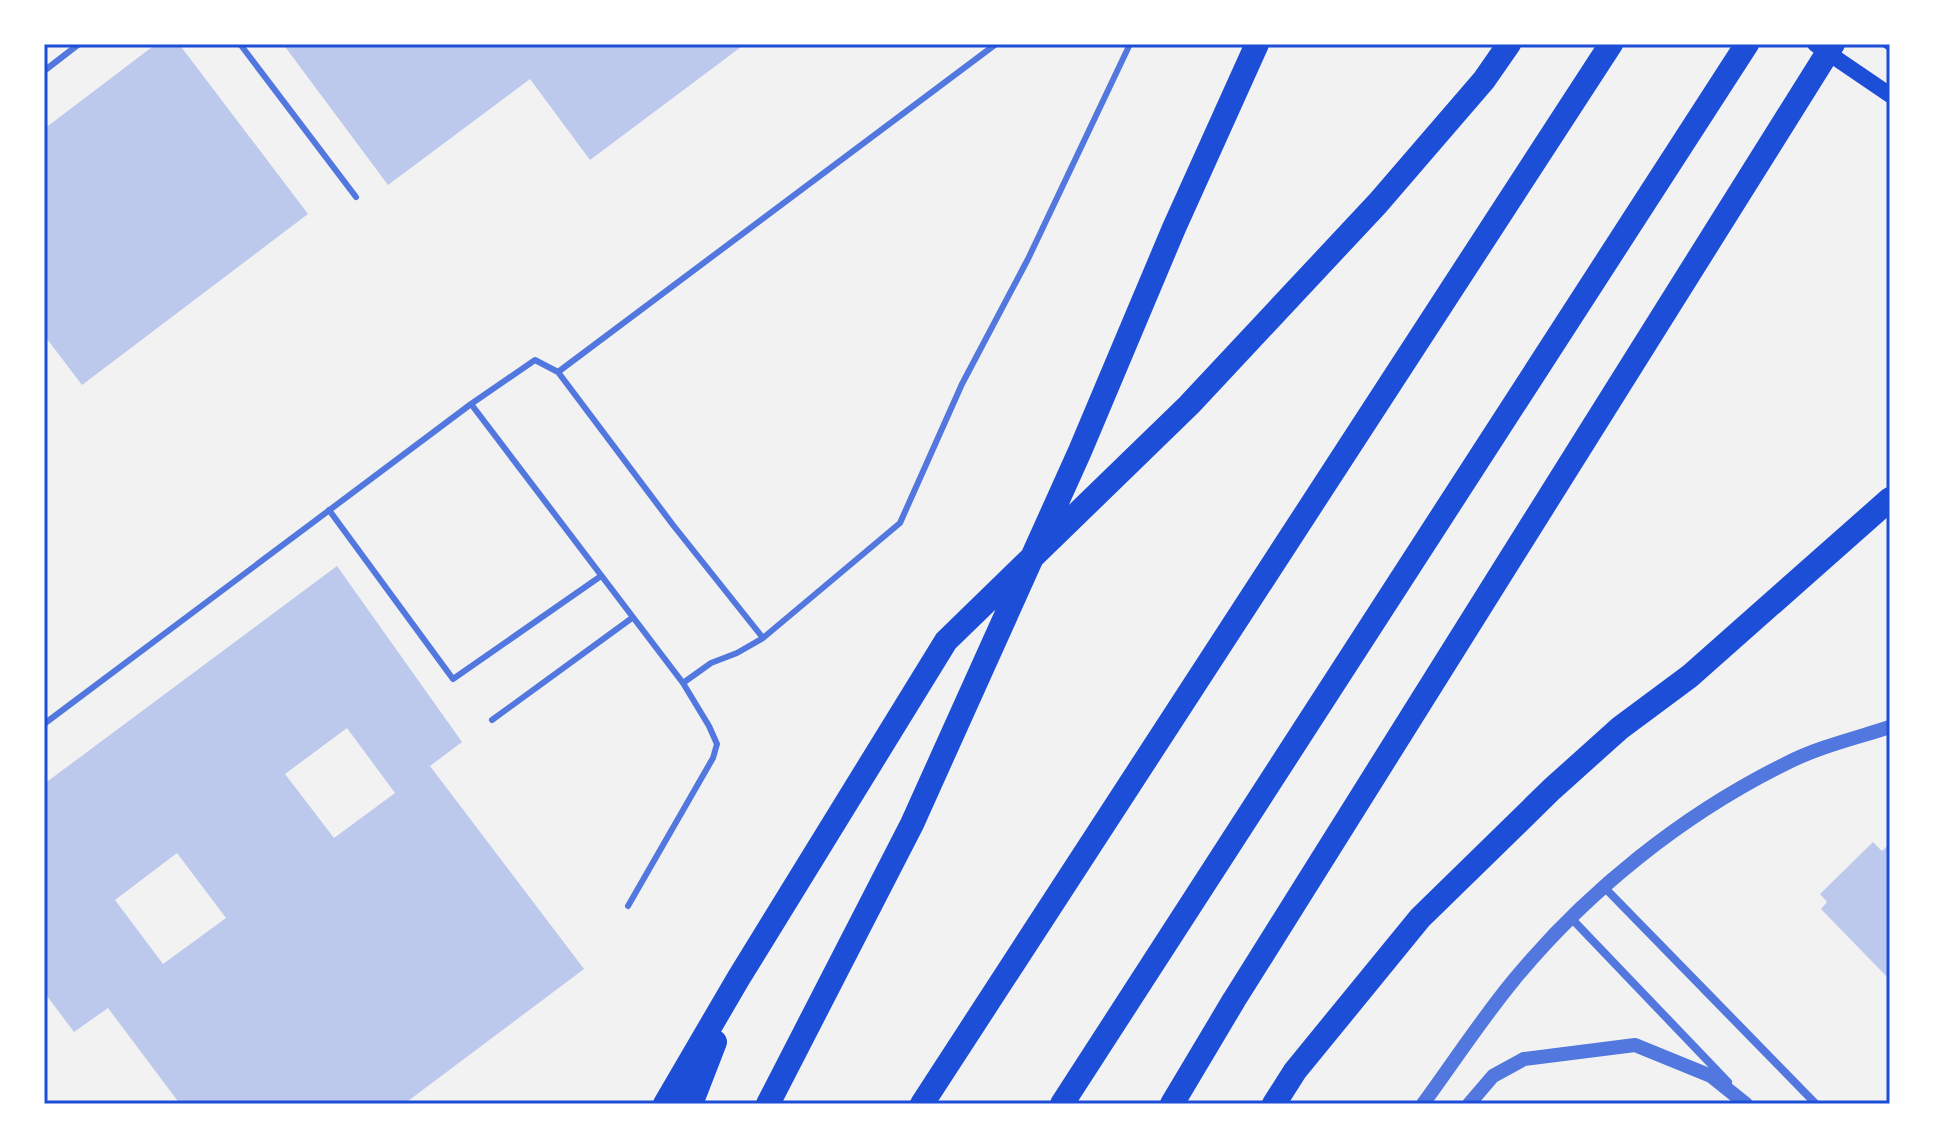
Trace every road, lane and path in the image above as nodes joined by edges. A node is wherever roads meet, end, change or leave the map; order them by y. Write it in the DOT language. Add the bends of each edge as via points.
graph roads {
  1 [pos="79,44"];
  2 [pos="240,44"];
  3 [pos="996,44"];
  4 [pos="1130,44"];
  5 [pos="1257,44"];
  6 [pos="1509,44"];
  7 [pos="1611,44"];
  8 [pos="1747,44"];
  9 [pos="1815,44"];
  10 [pos="1833,44"];
  11 [pos="44,71"];
  12 [pos="1890,95"];
  13 [pos="356,197"];
  14 [pos="558,372"];
  15 [pos="471,404"];
  16 [pos="1890,499"];
  17 [pos="329,510"];
  18 [pos="601,576"];
  19 [pos="632,618"];
  20 [pos="763,638"];
  21 [pos="683,683"];
  22 [pos="492,720"];
  23 [pos="44,724"];
  24 [pos="1890,727"];
  25 [pos="1605,888"];
  26 [pos="628,906"];
  27 [pos="1571,918"];
  28 [pos="738,979"];
  29 [pos="665,1104"];
  30 [pos="691,1104"];
  31 [pos="768,1104"];
  32 [pos="922,1104"];
  33 [pos="1062,1104"];
  34 [pos="1172,1104"];
  35 [pos="1274,1104"];
  36 [pos="1423,1104"];
  37 [pos="1469,1104"];
  38 [pos="1748,1104"];
  39 [pos="1816,1104"];
  1 -- 11 [label="lane"];
  2 -- 13 [label="lane"];
  3 -- 14 [label="lane"];
  4 -- 20 [label="lane" via="962,384 900,523"];
  5 -- 31 [label="highway" via="912,824"];
  6 -- 28 [label="highway" via="1378,203 1200,394 946,641"];
  7 -- 32 [label="highway"];
  8 -- 33 [label="highway"];
  9 -- 12 [label="main road"];
  10 -- 34 [label="highway"];
  14 -- 15 [label="lane" via="535,360"];
  14 -- 20 [label="lane"];
  15 -- 17 [label="lane"];
  15 -- 18 [label="lane"];
  16 -- 35 [label="highway" via="1690,676 1620,728 1420,918"];
  17 -- 18 [label="lane" via="453,679"];
  17 -- 23 [label="lane"];
  18 -- 19 [label="lane"];
  19 -- 21 [label="lane"];
  19 -- 22 [label="lane"];
  20 -- 21 [label="lane"];
  21 -- 26 [label="lane" via="717,744"];
  24 -- 25 [label="street" via="1789,761 1705,809"];
  25 -- 27 [label="street"];
  25 -- 39 [label="street"];
  27 -- 36 [label="street" via="1513,981"];
  27 -- 38 [label="street"];
  28 -- 29 [label="highway"];
  28 -- 30 [label="highway"];
  37 -- 38 [label="street" via="1493,1076 1524,1059 1635,1045 1711,1076"];
}
